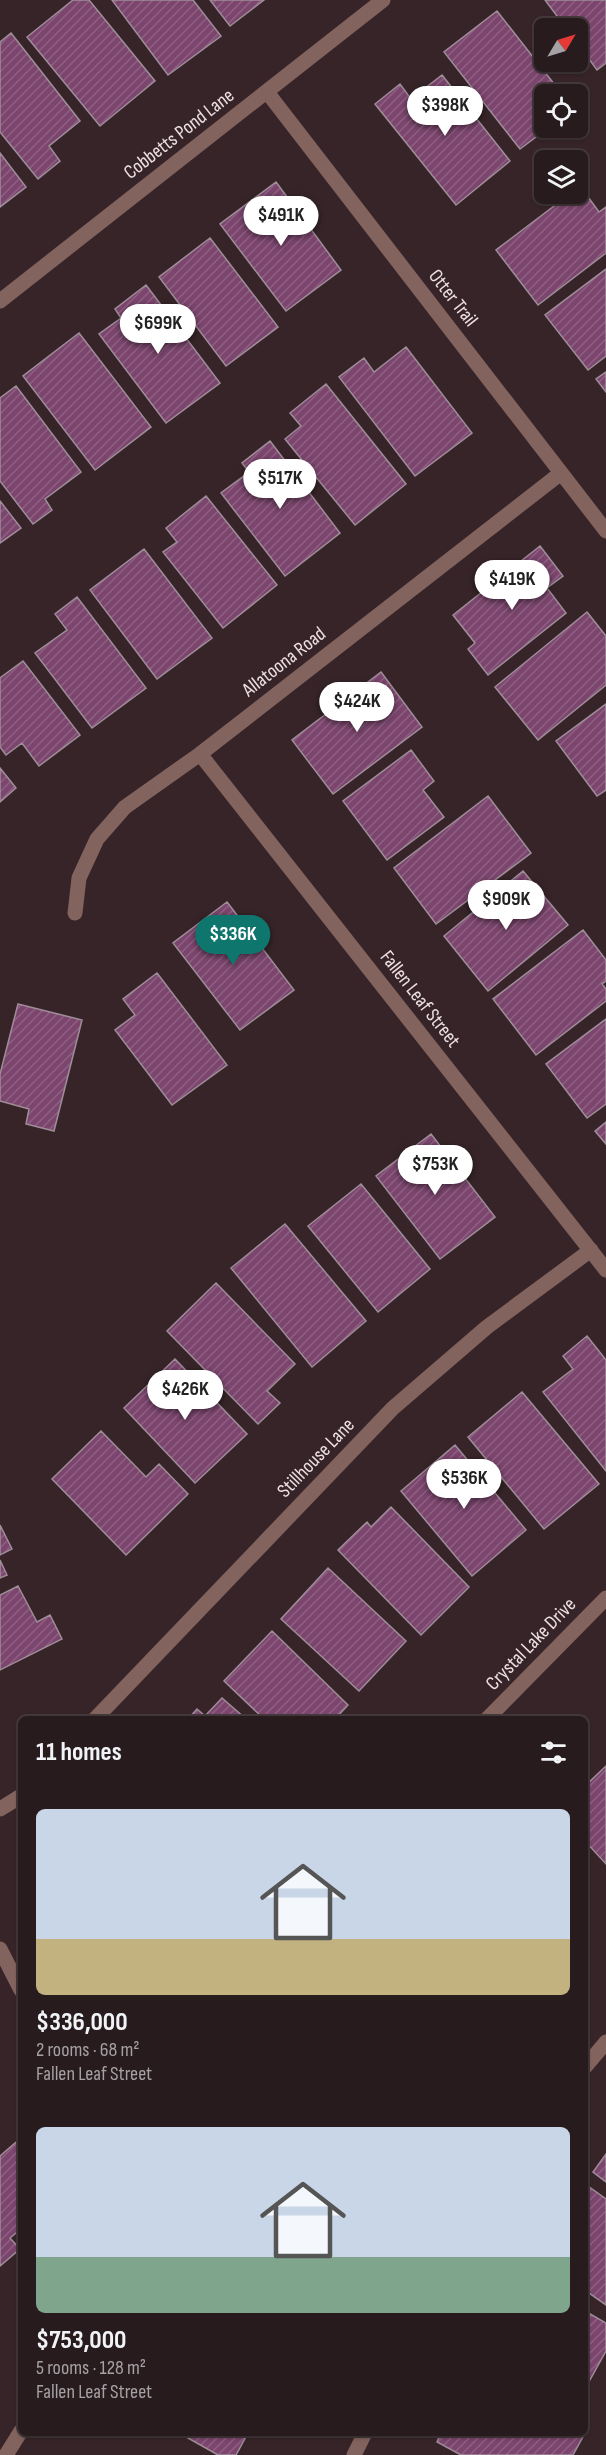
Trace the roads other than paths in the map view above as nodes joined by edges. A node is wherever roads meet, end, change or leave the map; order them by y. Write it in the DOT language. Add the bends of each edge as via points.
graph roads {
  1 [pos="383,0"];
  2 [pos="267,92"];
  3 [pos="0,301"];
  4 [pos="561,473"];
  5 [pos="606,531"];
  6 [pos="200,754"];
  7 [pos="75,913"];
  8 [pos="591,1250"];
  9 [pos="606,1270"];
  10 [pos="606,1598"];
  11 [pos="98,1716"];
  12 [pos="490,1716"];
  13 [pos="18,1798"];
  14 [pos="0,1809"];
  15 [pos="0,1949"];
  16 [pos="18,1984"];
  17 [pos="606,2042"];
  18 [pos="588,2063"];
  19 [pos="18,2436"];
  20 [pos="364,2436"];
  21 [pos="6,2455"];
  22 [pos="354,2455"];
  1 -- 2 [label="street, Cobbetts Pond Lane"];
  2 -- 3 [label="street, Cobbetts Pond Lane"];
  2 -- 4 [label="street, Otter Trail"];
  4 -- 5 [label="street, Otter Trail"];
  4 -- 6 [label="street, Allatoona Road"];
  6 -- 7 [label="street, Allatoona Road" via="125,807 97,839 79,878"];
  6 -- 8 [label="street, Fallen Leaf Street"];
  8 -- 9 [label="street, Fallen Leaf Street"];
  8 -- 11 [label="street, Stillhouse Lane" via="487,1327 393,1408"];
  10 -- 12 [label="street, Crystal Lake Drive"];
  13 -- 14 [label="street"];
  15 -- 16 [label="street"];
  17 -- 18 [label="street"];
  19 -- 21 [label="street"];
  20 -- 22 [label="street"];
}
